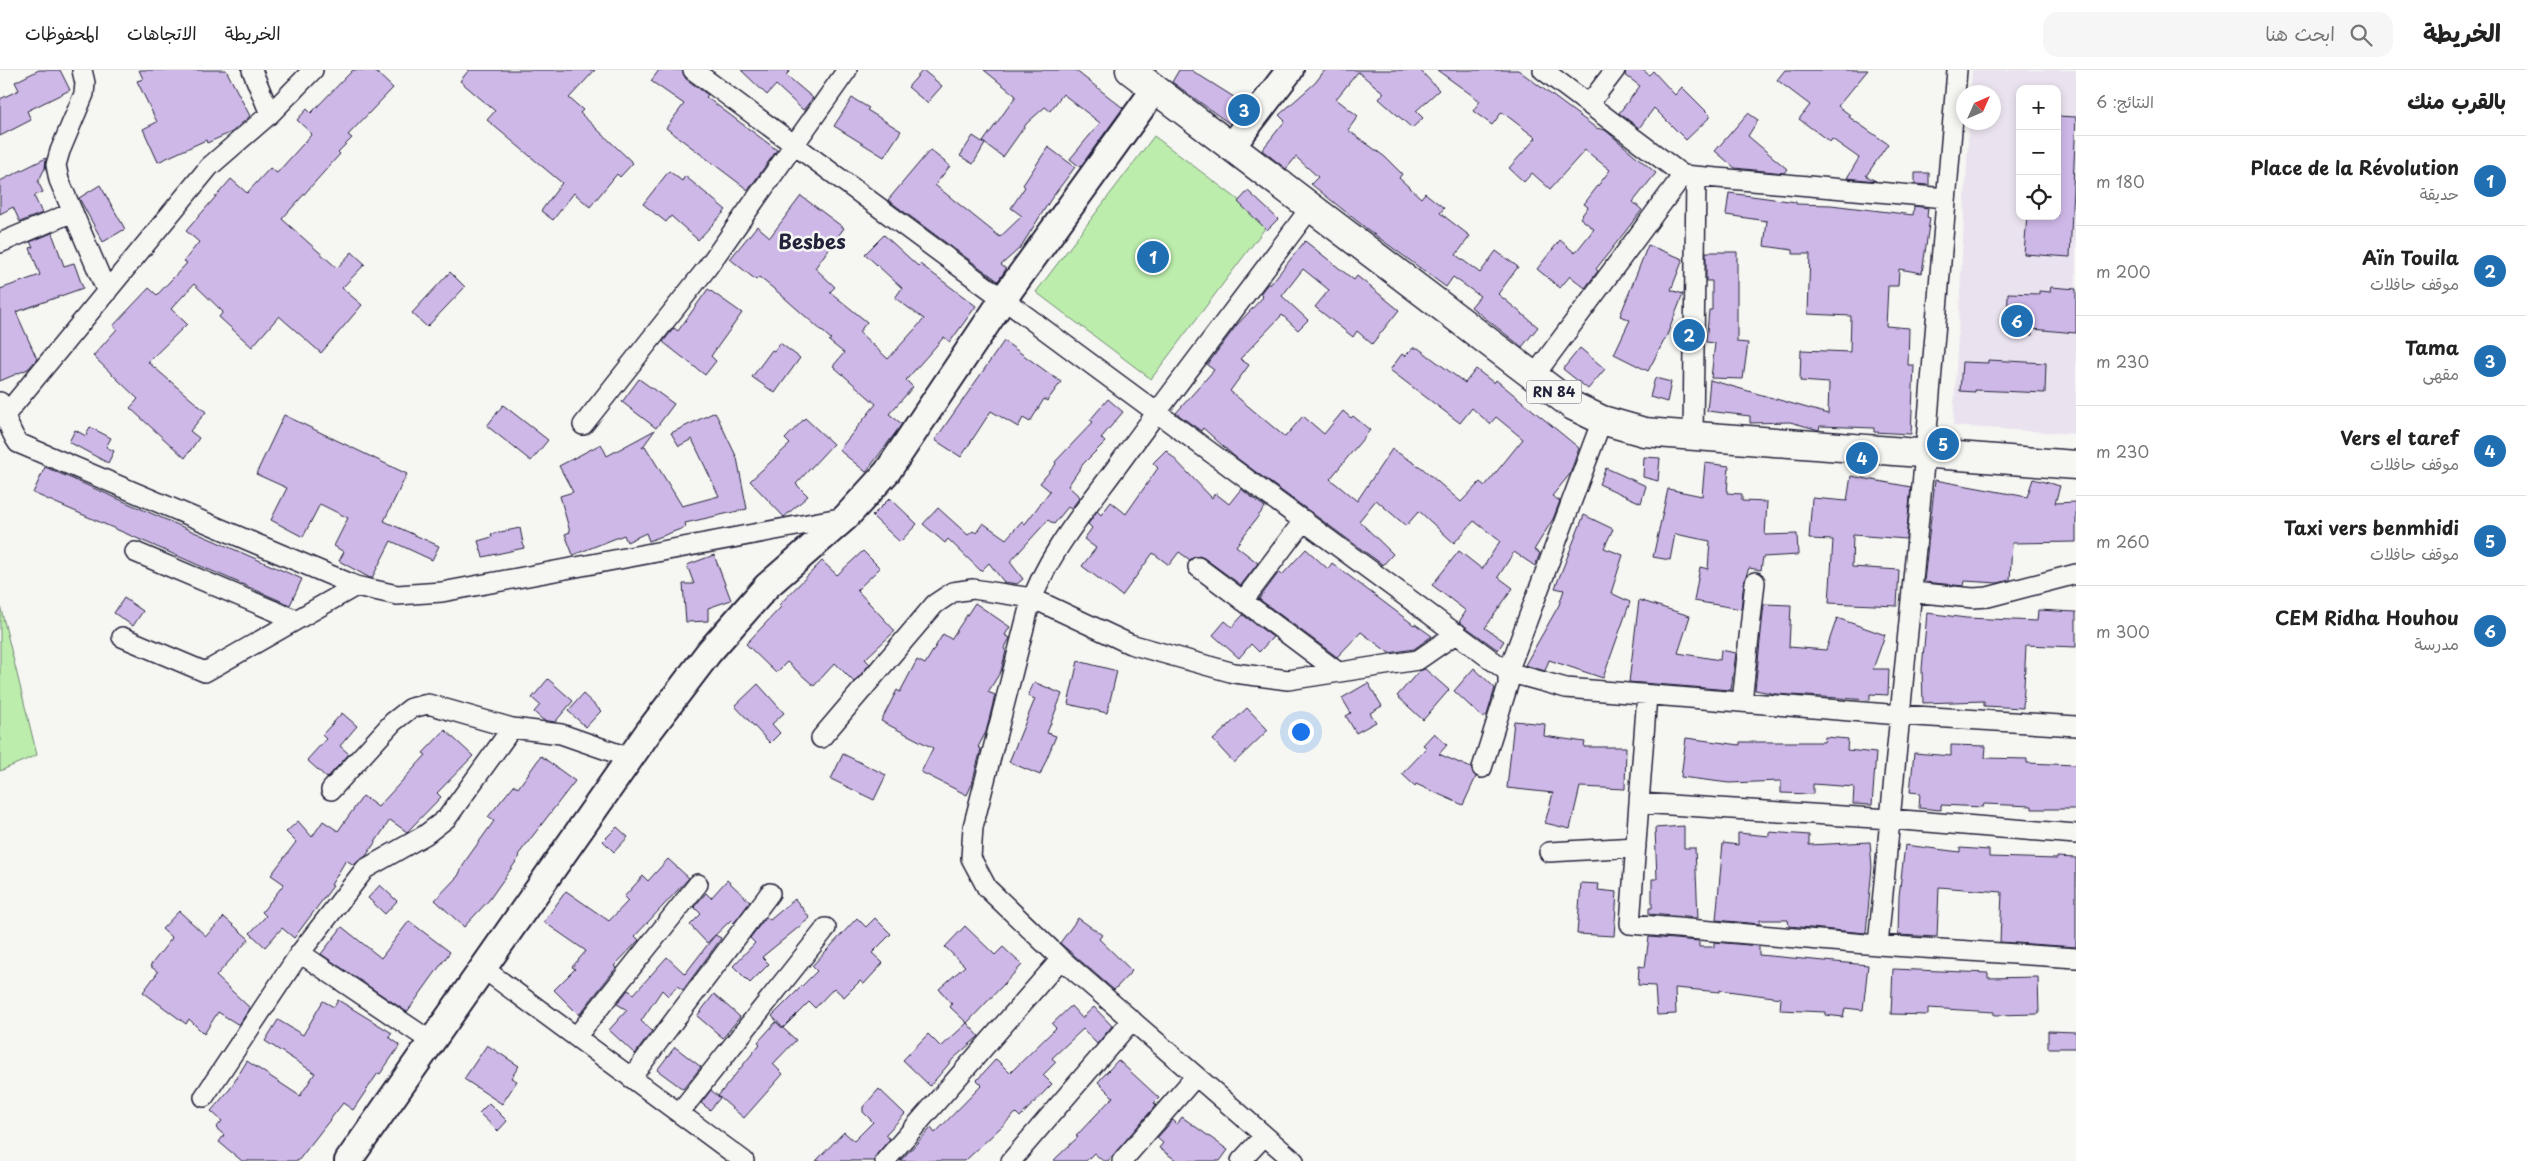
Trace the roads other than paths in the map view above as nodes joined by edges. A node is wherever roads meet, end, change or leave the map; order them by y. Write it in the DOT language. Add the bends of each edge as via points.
graph roads {
  1 [pos="82,70"];
  2 [pos="252,70"];
  3 [pos="313,70"];
  4 [pos="693,70"];
  5 [pos="847,70"];
  6 [pos="1130,70"];
  7 [pos="1290,70"];
  8 [pos="1543,70"];
  9 [pos="1615,70"];
  10 [pos="1957,70"];
  11 [pos="1155,89"];
  12 [pos="1589,104"];
  13 [pos="270,114"];
  14 [pos="795,145"];
  15 [pos="1232,146"];
  16 [pos="1689,176"];
  17 [pos="1946,198"];
  18 [pos="1311,207"];
  19 [pos="73,212"];
  20 [pos="0,244"];
  21 [pos="107,292"];
  22 [pos="1004,298"];
  23 [pos="1534,376"];
  24 [pos="2,411"];
  25 [pos="1157,411"];
  26 [pos="1602,420"];
  27 [pos="583,426"];
  28 [pos="1693,436"];
  29 [pos="1925,454"];
  30 [pos="2076,465"];
  31 [pos="846,517"];
  32 [pos="1304,520"];
  33 [pos="135,552"];
  34 [pos="1198,567"];
  35 [pos="2076,574"];
  36 [pos="1755,582"];
  37 [pos="356,586"];
  38 [pos="1912,592"];
  39 [pos="1032,598"];
  40 [pos="1243,601"];
  41 [pos="296,620"];
  42 [pos="1457,633"];
  43 [pos="122,637"];
  44 [pos="1338,672"];
  45 [pos="1508,672"];
  46 [pos="1647,695"];
  47 [pos="1742,702"];
  48 [pos="1900,715"];
  49 [pos="2076,726"];
  50 [pos="512,728"];
  51 [pos="821,738"];
  52 [pos="630,758"];
  53 [pos="1482,768"];
  54 [pos="330,790"];
  55 [pos="1639,803"];
  56 [pos="1890,819"];
  57 [pos="2076,834"];
  58 [pos="1636,847"];
  59 [pos="1549,852"];
  60 [pos="698,884"];
  61 [pos="770,892"];
  62 [pos="826,928"];
  63 [pos="1878,945"];
  64 [pos="300,953"];
  65 [pos="2076,958"];
  66 [pos="1062,959"];
  67 [pos="484,969"];
  68 [pos="1132,1020"];
  69 [pos="576,1037"];
  70 [pos="432,1042"];
  71 [pos="1196,1076"];
  72 [pos="632,1078"];
  73 [pos="204,1097"];
  74 [pos="679,1113"];
  75 [pos="1264,1136"];
  76 [pos="348,1161"];
  77 [pos="744,1161"];
  78 [pos="885,1161"];
  79 [pos="1011,1161"];
  80 [pos="1122,1161"];
  81 [pos="1241,1161"];
  82 [pos="1294,1161"];
  1 -- 19 [label="street" via="84,94 56,165"];
  2 -- 13 [label="street"];
  3 -- 13 [label="street"];
  4 -- 14 [label="street"];
  5 -- 14 [label="street"];
  6 -- 11 [label="main road, RN 84"];
  7 -- 15 [label="street"];
  8 -- 12 [label="street"];
  9 -- 12 [label="street"];
  10 -- 17 [label="street"];
  11 -- 15 [label="main road, RN 84"];
  11 -- 22 [label="street"];
  12 -- 16 [label="street"];
  13 -- 21 [label="street" via="209,167"];
  14 -- 22 [label="street"];
  14 -- 27 [label="street" via="706,268"];
  15 -- 18 [label="main road, RN 84"];
  16 -- 17 [label="street"];
  16 -- 23 [label="street"];
  16 -- 28 [label="street"];
  17 -- 29 [label="street"];
  18 -- 23 [label="main road, RN 84"];
  18 -- 25 [label="street"];
  19 -- 20 [label="street"];
  19 -- 21 [label="street"];
  21 -- 24 [label="street"];
  22 -- 25 [label="street"];
  22 -- 31 [label="street" via="887,472"];
  23 -- 26 [label="main road, RN 84" via="1573,406"];
  24 -- 37 [label="street" via="18,443"];
  25 -- 32 [label="street"];
  25 -- 39 [label="street" via="1053,554"];
  26 -- 28 [label="main road, RN 84" via="1644,432"];
  26 -- 45 [label="street"];
  28 -- 29 [label="main road, RN 84"];
  29 -- 30 [label="main road, RN 84"];
  29 -- 38 [label="street"];
  31 -- 37 [label="street" via="442,592 397,595"];
  31 -- 52 [label="street" via="761,594 709,652"];
  32 -- 40 [label="street"];
  32 -- 42 [label="street"];
  33 -- 41 [label="street"];
  34 -- 40 [label="street"];
  35 -- 38 [label="street" via="1988,597"];
  36 -- 47 [label="street"];
  37 -- 41 [label="street"];
  38 -- 48 [label="street"];
  39 -- 44 [label="street" via="1130,644 1234,673 1288,680"];
  39 -- 51 [label="street" via="973,589 953,592 935,604"];
  39 -- 66 [label="street" via="973,827 972,858 987,888"];
  40 -- 44 [label="street"];
  41 -- 43 [label="street" via="205,672"];
  42 -- 44 [label="street" via="1418,660"];
  42 -- 45 [label="street"];
  45 -- 46 [label="street" via="1566,688"];
  45 -- 53 [label="street" via="1508,685"];
  46 -- 47 [label="street"];
  46 -- 55 [label="street"];
  47 -- 48 [label="street"];
  48 -- 49 [label="street"];
  48 -- 56 [label="street"];
  50 -- 52 [label="street" via="561,734"];
  50 -- 54 [label="street" via="428,704 411,708 393,722"];
  50 -- 64 [label="street" via="447,818 425,835 366,869"];
  52 -- 67 [label="street"];
  55 -- 56 [label="street"];
  55 -- 58 [label="street"];
  56 -- 57 [label="street"];
  56 -- 63 [label="street"];
  58 -- 59 [label="street"];
  58 -- 63 [label="street" via="1630,924"];
  60 -- 69 [label="street"];
  61 -- 72 [label="street"];
  62 -- 74 [label="street"];
  63 -- 65 [label="street"];
  64 -- 70 [label="street"];
  64 -- 73 [label="street"];
  66 -- 68 [label="street"];
  66 -- 78 [label="street"];
  67 -- 69 [label="street"];
  67 -- 70 [label="street"];
  68 -- 71 [label="street"];
  68 -- 79 [label="street"];
  69 -- 72 [label="street"];
  70 -- 76 [label="street"];
  71 -- 75 [label="street"];
  71 -- 80 [label="street"];
  72 -- 74 [label="street"];
  74 -- 77 [label="street"];
  75 -- 81 [label="street"];
  75 -- 82 [label="street"];
}
